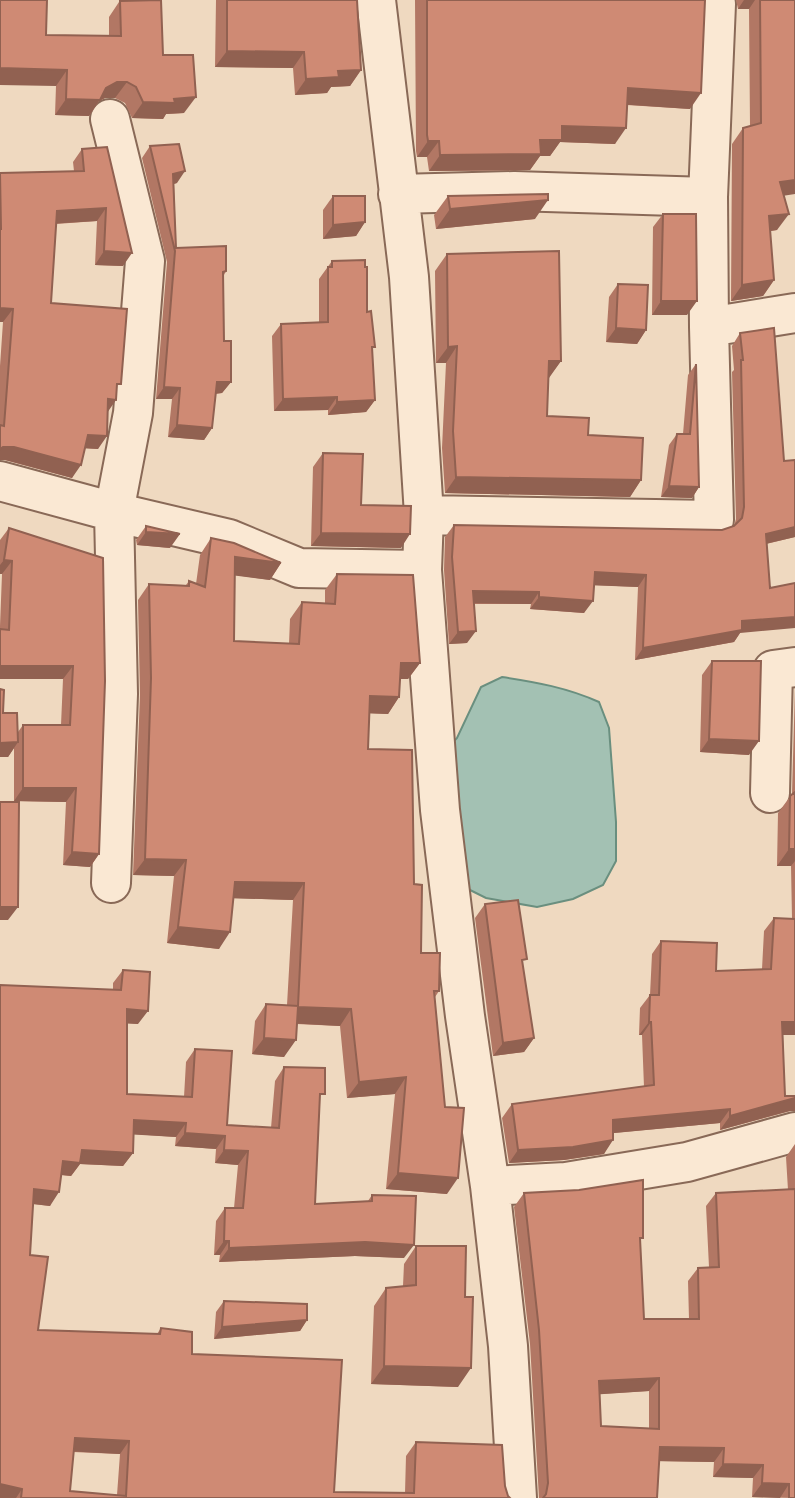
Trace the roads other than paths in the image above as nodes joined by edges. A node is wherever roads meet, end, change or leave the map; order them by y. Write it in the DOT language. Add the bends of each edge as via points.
graph roads {
  1 [pos="376,0"];
  2 [pos="716,4"];
  3 [pos="110,119"];
  4 [pos="398,194"];
  5 [pos="708,197"];
  6 [pos="795,313"];
  7 [pos="709,327"];
  8 [pos="0,481"];
  9 [pos="114,512"];
  10 [pos="424,515"];
  11 [pos="422,569"];
  12 [pos="795,667"];
  13 [pos="770,793"];
  14 [pos="111,883"];
  15 [pos="795,1132"];
  16 [pos="490,1186"];
  17 [pos="517,1498"];
  1 -- 4 [label="street"];
  2 -- 5 [label="street"];
  3 -- 9 [label="street" via="145,261 134,413"];
  4 -- 5 [label="street" via="514,191"];
  4 -- 10 [label="street" via="409,276"];
  5 -- 7 [label="street"];
  6 -- 7 [label="street"];
  7 -- 10 [label="street" via="714,520"];
  8 -- 9 [label="street"];
  9 -- 11 [label="street" via="229,539 299,568"];
  9 -- 14 [label="street" via="118,694"];
  10 -- 11 [label="street"];
  11 -- 16 [label="street" via="440,810"];
  12 -- 13 [label="street" via="772,670"];
  15 -- 16 [label="street" via="687,1162 566,1182"];
  16 -- 17 [label="street" via="508,1346"];
}
